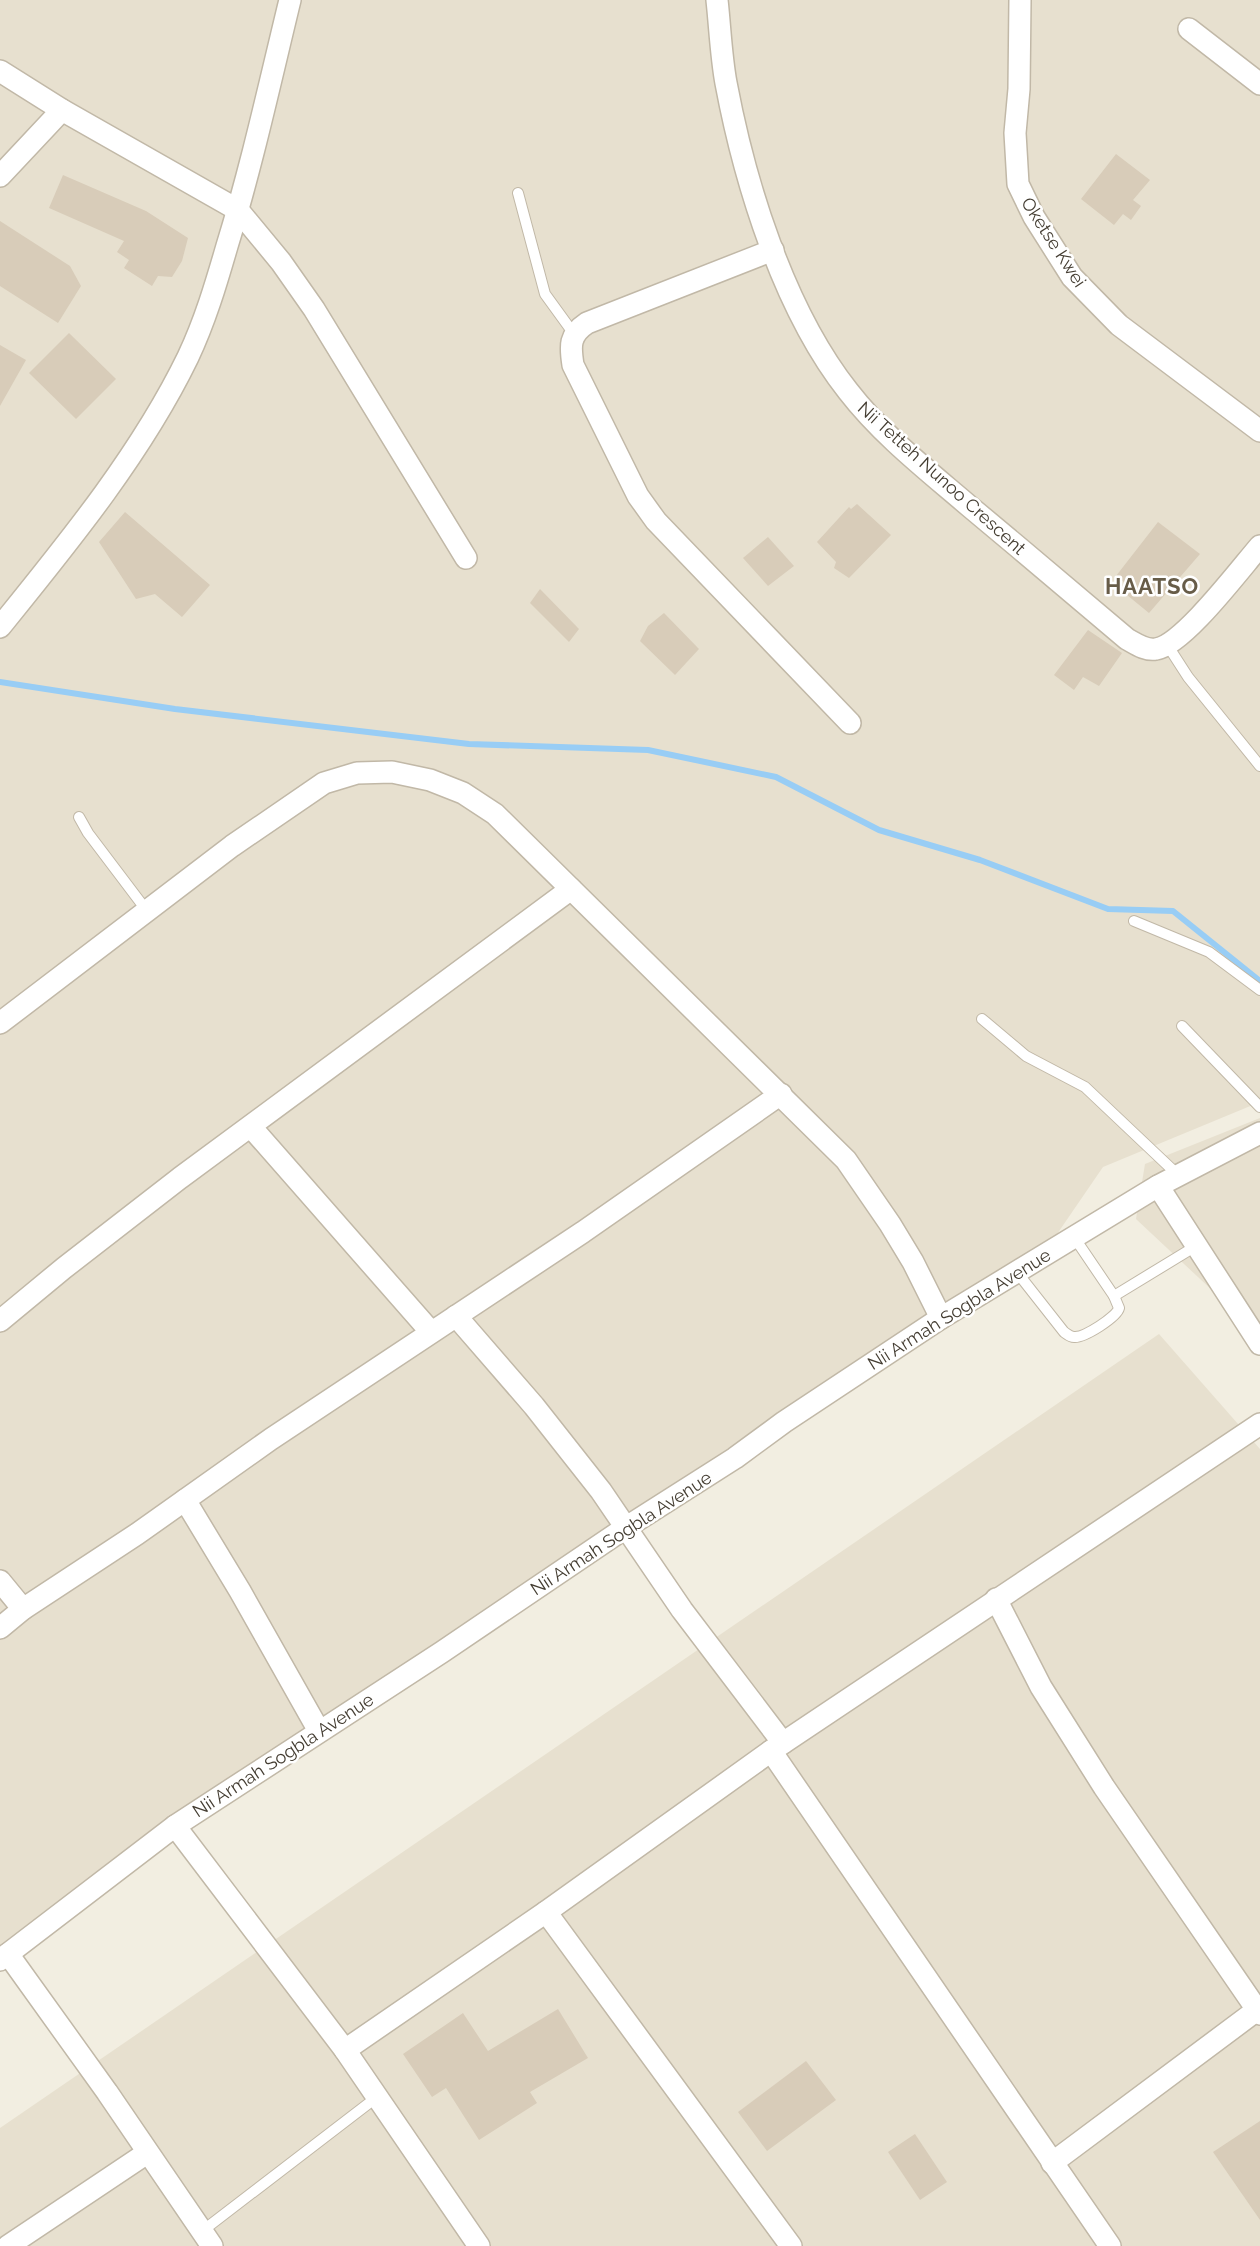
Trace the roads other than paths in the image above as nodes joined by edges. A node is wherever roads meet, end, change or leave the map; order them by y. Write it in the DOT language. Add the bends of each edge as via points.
graph roads {
  1 [pos="290,0"];
  2 [pos="717,0"];
  3 [pos="1020,0"];
  4 [pos="1189,29"];
  5 [pos="0,72"];
  6 [pos="1260,84"];
  7 [pos="62,110"];
  8 [pos="0,176"];
  9 [pos="518,193"];
  10 [pos="238,210"];
  11 [pos="774,250"];
  12 [pos="574,334"];
  13 [pos="1260,431"];
  14 [pos="1260,546"];
  15 [pos="466,558"];
  16 [pos="0,627"];
  17 [pos="1168,646"];
  18 [pos="850,723"];
  19 [pos="1260,766"];
  20 [pos="79,817"];
  21 [pos="571,889"];
  22 [pos="147,911"];
  23 [pos="1134,921"];
  24 [pos="1260,990"];
  25 [pos="982,1020"];
  26 [pos="0,1023"];
  27 [pos="1182,1026"];
  28 [pos="782,1094"];
  29 [pos="1260,1107"];
  30 [pos="251,1127"];
  31 [pos="1260,1133"];
  32 [pos="1178,1176"];
  33 [pos="1158,1186"];
  34 [pos="1074,1237"];
  35 [pos="1196,1246"];
  36 [pos="1016,1272"];
  37 [pos="1114,1296"];
  38 [pos="456,1316"];
  39 [pos="940,1318"];
  40 [pos="0,1321"];
  41 [pos="431,1332"];
  42 [pos="1260,1344"];
  43 [pos="1260,1424"];
  44 [pos="185,1500"];
  45 [pos="625,1528"];
  46 [pos="0,1582"];
  47 [pos="996,1599"];
  48 [pos="23,1609"];
  49 [pos="0,1628"];
  50 [pos="319,1731"];
  51 [pos="777,1747"];
  52 [pos="175,1826"];
  53 [pos="546,1912"];
  54 [pos="4,1957"];
  55 [pos="1259,2012"];
  56 [pos="345,2050"];
  57 [pos="377,2097"];
  58 [pos="146,2153"];
  59 [pos="1052,2162"];
  60 [pos="206,2239"];
  61 [pos="8,2246"];
  62 [pos="479,2246"];
  63 [pos="792,2246"];
  64 [pos="1110,2246"];
  1 -- 10 [label="street"];
  2 -- 11 [label="street, Nii Tetteh Nunoo Crescent" via="726,82 744,161"];
  3 -- 13 [label="street, Oketse Kwei" via="1015,134 1018,184 1034,217 1072,277 1118,325"];
  4 -- 6 [label="street"];
  5 -- 7 [label="street"];
  7 -- 8 [label="street"];
  7 -- 10 [label="street"];
  9 -- 12 [label="lane" via="545,294"];
  10 -- 15 [label="street" via="314,309"];
  10 -- 16 [label="street" via="210,304 188,356 158,411 92,510"];
  11 -- 12 [label="street" via="587,323"];
  11 -- 17 [label="street, Nii Tetteh Nunoo Crescent" via="799,312 819,349 847,391 874,422 1127,639 1154,650"];
  12 -- 18 [label="street" via="570,346 573,365 638,496 656,522"];
  14 -- 17 [label="street"];
  17 -- 19 [label="lane" via="1188,677"];
  20 -- 22 [label="lane"];
  21 -- 22 [label="street" via="495,814 463,793 430,780 392,772 357,773 324,783 232,846"];
  21 -- 28 [label="street"];
  21 -- 30 [label="street"];
  22 -- 26 [label="street"];
  23 -- 24 [label="lane" via="1210,952"];
  25 -- 32 [label="lane" via="1026,1056 1085,1087"];
  27 -- 29 [label="lane"];
  28 -- 38 [label="street"];
  28 -- 39 [label="street" via="846,1160 890,1224"];
  30 -- 40 [label="street" via="87,1250"];
  30 -- 41 [label="street"];
  31 -- 32 [label="street, Nii Armah Sogbla Avenue"];
  32 -- 33 [label="street, Nii Armah Sogbla Avenue"];
  33 -- 34 [label="street, Nii Armah Sogbla Avenue"];
  33 -- 35 [label="street"];
  34 -- 36 [label="street, Nii Armah Sogbla Avenue"];
  34 -- 37 [label="lane"];
  35 -- 37 [label="lane"];
  35 -- 42 [label="street"];
  36 -- 37 [label="lane" via="1072,1338 1115,1315 1119,1308"];
  36 -- 39 [label="street, Nii Armah Sogbla Avenue"];
  38 -- 41 [label="street"];
  38 -- 45 [label="street" via="546,1421 601,1491"];
  39 -- 45 [label="street, Nii Armah Sogbla Avenue" via="784,1422 736,1458"];
  41 -- 44 [label="street"];
  43 -- 47 [label="street"];
  44 -- 48 [label="street"];
  44 -- 50 [label="street"];
  45 -- 50 [label="street, Nii Armah Sogbla Avenue"];
  45 -- 51 [label="street"];
  46 -- 48 [label="street"];
  47 -- 51 [label="street"];
  47 -- 55 [label="street" via="1041,1687 1104,1787"];
  48 -- 49 [label="street"];
  50 -- 52 [label="street, Nii Armah Sogbla Avenue"];
  51 -- 53 [label="street"];
  51 -- 59 [label="street"];
  52 -- 54 [label="street, Nii Armah Sogbla Avenue"];
  52 -- 56 [label="street"];
  53 -- 56 [label="street"];
  53 -- 63 [label="street"];
  54 -- 58 [label="street" via="107,2092"];
  55 -- 59 [label="street"];
  56 -- 57 [label="street"];
  57 -- 60 [label="lane"];
  57 -- 62 [label="street"];
  58 -- 60 [label="street"];
  58 -- 61 [label="street"];
  59 -- 64 [label="street"];
}
